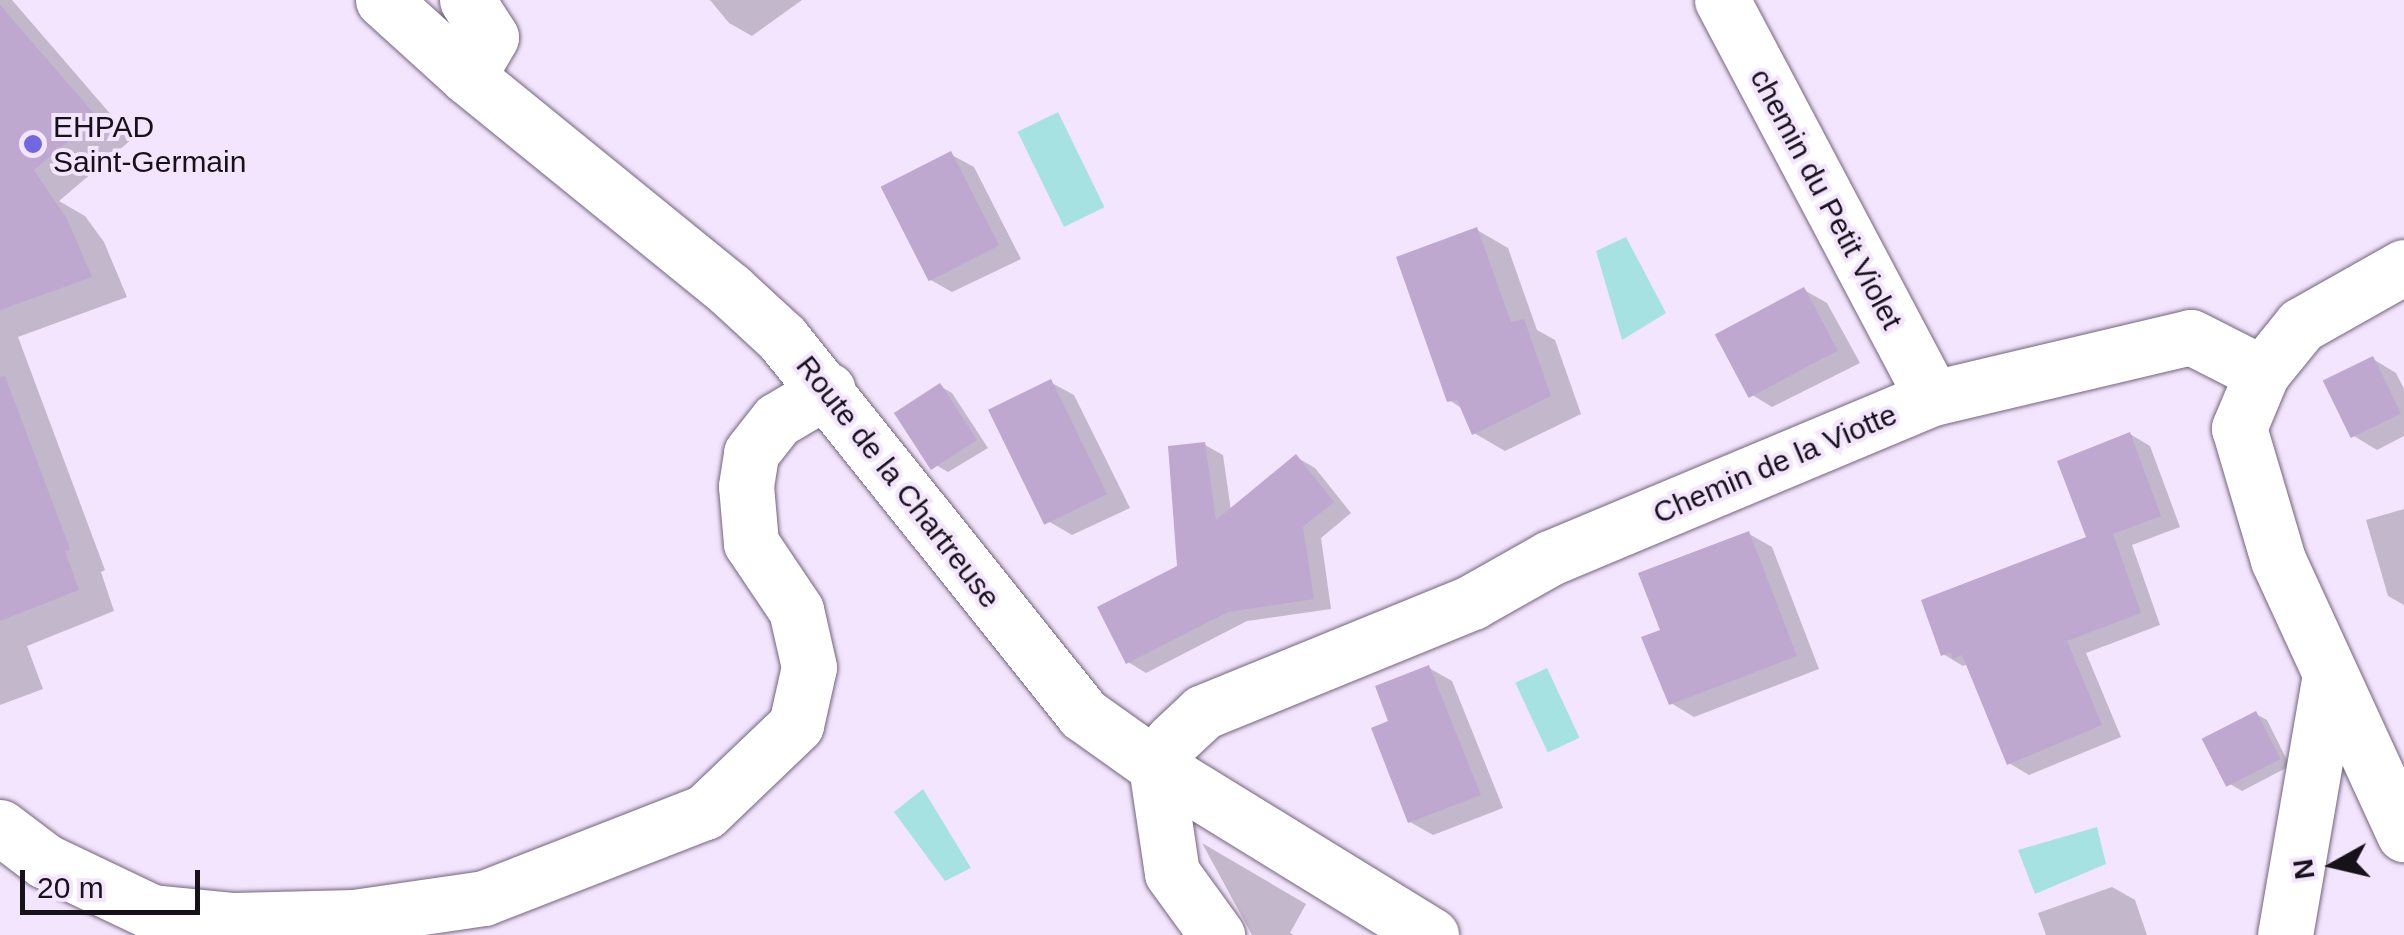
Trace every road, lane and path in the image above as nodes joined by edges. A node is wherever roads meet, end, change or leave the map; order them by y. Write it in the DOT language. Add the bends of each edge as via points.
graph roads {
  1 [pos="383,0"];
  2 [pos="467,0"];
  3 [pos="1722,0"];
  4 [pos="468,77"];
  5 [pos="2404,267"];
  6 [pos="2262,373"];
  7 [pos="828,390"];
  8 [pos="1933,398"];
  9 [pos="2330,674"];
  10 [pos="1156,766"];
  11 [pos="0,826"];
  12 [pos="2404,834"];
  13 [pos="1217,935"];
  14 [pos="1430,935"];
  15 [pos="2286,935"];
  1 -- 4 [label="street, Route de la Chartreuse"];
  2 -- 4 [label="street" via="490,37"];
  3 -- 8 [label="street, chemin du Petit Violet"];
  4 -- 7 [label="street, Route de la Chartreuse" via="730,290"];
  5 -- 6 [label="street" via="2301,325"];
  6 -- 8 [label="street, Chemin de la Viotte" via="2191,337"];
  6 -- 9 [label="street" via="2239,428 2278,560"];
  7 -- 10 [label="street, Route de la Chartreuse" via="1084,714"];
  7 -- 11 [label="street" via="778,420 751,453 746,486 751,543 796,610 809,668 796,725 705,812 484,898 354,917 234,920 152,912 45,861"];
  8 -- 10 [label="street, Chemin de la Viotte" via="1550,558 1472,602 1203,712"];
  9 -- 12 [label="street"];
  9 -- 15 [label="street"];
  10 -- 13 [label="street" via="1172,873"];
  10 -- 14 [label="street, Route de la Chartreuse"];
}
